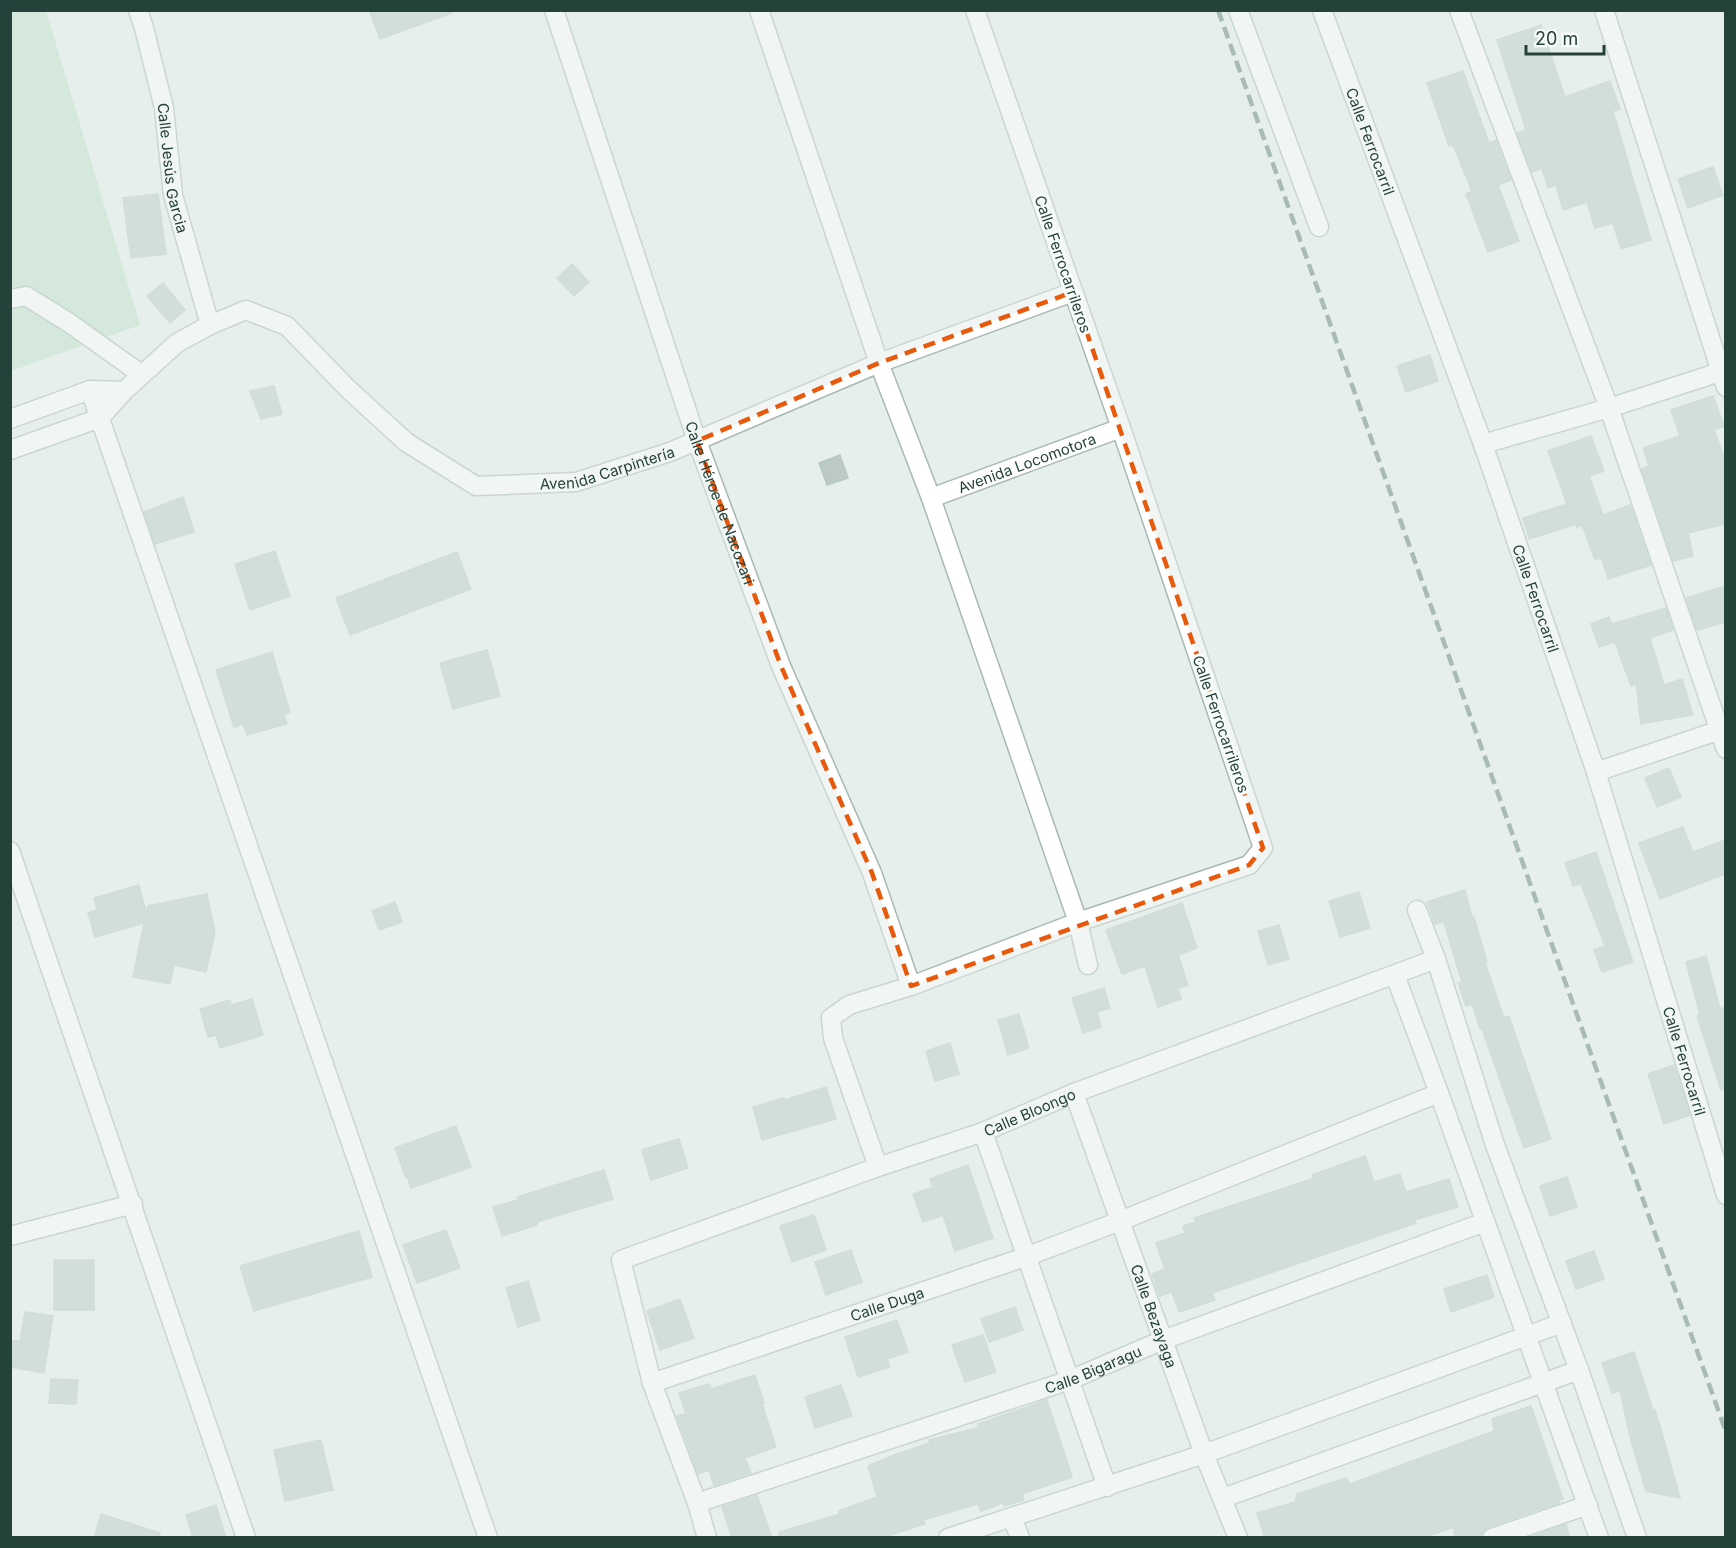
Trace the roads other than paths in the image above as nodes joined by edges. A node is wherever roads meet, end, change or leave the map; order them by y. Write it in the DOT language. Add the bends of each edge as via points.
graph roads {
  1 [pos="138,10"];
  2 [pos="554,10"];
  3 [pos="759,10"];
  4 [pos="975,10"];
  5 [pos="1238,10"];
  6 [pos="1322,10"];
  7 [pos="1459,10"];
  8 [pos="1604,10"];
  9 [pos="1319,227"];
  10 [pos="1073,292"];
  11 [pos="10,299"];
  12 [pos="210,326"];
  13 [pos="879,363"];
  14 [pos="141,374"];
  15 [pos="1724,377"];
  16 [pos="90,390"];
  17 [pos="124,391"];
  18 [pos="1609,408"];
  19 [pos="100,418"];
  20 [pos="10,419"];
  21 [pos="1121,428"];
  22 [pos="697,441"];
  23 [pos="1483,444"];
  24 [pos="10,450"];
  25 [pos="931,498"];
  26 [pos="1722,729"];
  27 [pos="1725,749"];
  28 [pos="1596,772"];
  29 [pos="10,851"];
  30 [pos="1417,910"];
  31 [pos="1078,922"];
  32 [pos="1436,959"];
  33 [pos="1088,965"];
  34 [pos="1395,975"];
  35 [pos="910,986"];
  36 [pos="1074,1092"];
  37 [pos="1439,1093"];
  38 [pos="983,1132"];
  39 [pos="878,1167"];
  40 [pos="1724,1185"];
  41 [pos="133,1204"];
  42 [pos="1120,1221"];
  43 [pos="1485,1222"];
  44 [pos="10,1236"];
  45 [pos="1028,1256"];
  46 [pos="1562,1323"];
  47 [pos="1527,1336"];
  48 [pos="1163,1340"];
  49 [pos="1579,1370"];
  50 [pos="1070,1380"];
  51 [pos="652,1383"];
  52 [pos="1544,1383"];
  53 [pos="1204,1454"];
  54 [pos="1107,1487"];
  55 [pos="1223,1498"];
  56 [pos="697,1503"];
  57 [pos="1588,1505"];
  58 [pos="1012,1517"];
  59 [pos="246,1538"];
  60 [pos="488,1538"];
  61 [pos="707,1538"];
  62 [pos="948,1538"];
  63 [pos="1020,1538"];
  64 [pos="1238,1538"];
  65 [pos="1492,1538"];
  66 [pos="1599,1538"];
  67 [pos="1637,1538"];
  1 -- 12 [label="street, Calle Jesús Garcia" via="164,108 173,195"];
  2 -- 22 [label="street, Calle Héroe de Nacozari"];
  3 -- 13 [label="street"];
  4 -- 10 [label="street, Calle Ferrocarrileros"];
  5 -- 9 [label="street"];
  6 -- 23 [label="street, Calle Ferrocarril"];
  7 -- 18 [label="street"];
  8 -- 15 [label="street"];
  10 -- 13 [label="street, Avenida Carpintería"];
  10 -- 21 [label="street, Calle Ferrocarrileros"];
  11 -- 14 [label="street" via="26,296"];
  12 -- 14 [label="street" via="177,343"];
  12 -- 22 [label="street, Avenida Carpintería" via="246,310 287,326 406,442 476,486 576,482"];
  13 -- 22 [label="street, Avenida Carpintería"];
  13 -- 25 [label="street"];
  14 -- 17 [label="street"];
  15 -- 18 [label="street"];
  16 -- 17 [label="street"];
  16 -- 19 [label="street"];
  16 -- 20 [label="street"];
  17 -- 19 [label="street"];
  18 -- 23 [label="street"];
  18 -- 26 [label="street"];
  19 -- 24 [label="street"];
  19 -- 60 [label="street"];
  21 -- 25 [label="street, Avenida Locomotora"];
  21 -- 31 [label="street, Calle Ferrocarrileros" via="1263,848 1249,865"];
  22 -- 35 [label="street, Calle Héroe de Nacozari" via="780,666 872,873"];
  23 -- 28 [label="street, Calle Ferrocarril"];
  25 -- 31 [label="street"];
  26 -- 27 [label="street"];
  26 -- 28 [label="street"];
  28 -- 40 [label="street, Calle Ferrocarril"];
  29 -- 41 [label="street"];
  30 -- 32 [label="street"];
  31 -- 33 [label="street"];
  31 -- 35 [label="street, Calle Ferrocarrileros"];
  32 -- 34 [label="street, Calle Bloongo"];
  32 -- 46 [label="street" via="1495,1145"];
  34 -- 36 [label="street, Calle Bloongo"];
  34 -- 37 [label="street"];
  35 -- 39 [label="street, Calle Ferrocarrileros" via="849,1005 831,1018 833,1038"];
  36 -- 38 [label="street, Calle Bloongo"];
  36 -- 42 [label="street, Calle Bezayaga"];
  37 -- 42 [label="street, Calle Duga"];
  37 -- 43 [label="street"];
  38 -- 39 [label="street, Calle Bloongo"];
  38 -- 45 [label="street"];
  39 -- 51 [label="street, Calle Bloongo" via="621,1260"];
  41 -- 44 [label="street"];
  41 -- 59 [label="street"];
  42 -- 45 [label="street, Calle Duga"];
  42 -- 48 [label="street, Calle Bezayaga"];
  43 -- 47 [label="street"];
  43 -- 48 [label="street, Calle Bigaragu"];
  45 -- 50 [label="street"];
  45 -- 51 [label="street, Calle Duga"];
  46 -- 47 [label="street"];
  46 -- 49 [label="street"];
  47 -- 52 [label="street"];
  47 -- 53 [label="street"];
  48 -- 50 [label="street, Calle Bigaragu"];
  48 -- 53 [label="street, Calle Bezayaga"];
  49 -- 52 [label="street"];
  49 -- 67 [label="street"];
  50 -- 54 [label="street"];
  50 -- 56 [label="street, Calle Bigaragu"];
  51 -- 56 [label="street"];
  52 -- 55 [label="street"];
  52 -- 57 [label="street"];
  53 -- 54 [label="street"];
  53 -- 55 [label="street, Calle Bezayaga"];
  54 -- 58 [label="street"];
  55 -- 64 [label="street, Calle Bezayaga"];
  56 -- 61 [label="street"];
  57 -- 65 [label="street"];
  57 -- 66 [label="street"];
  58 -- 62 [label="street"];
  58 -- 63 [label="street"];
}
